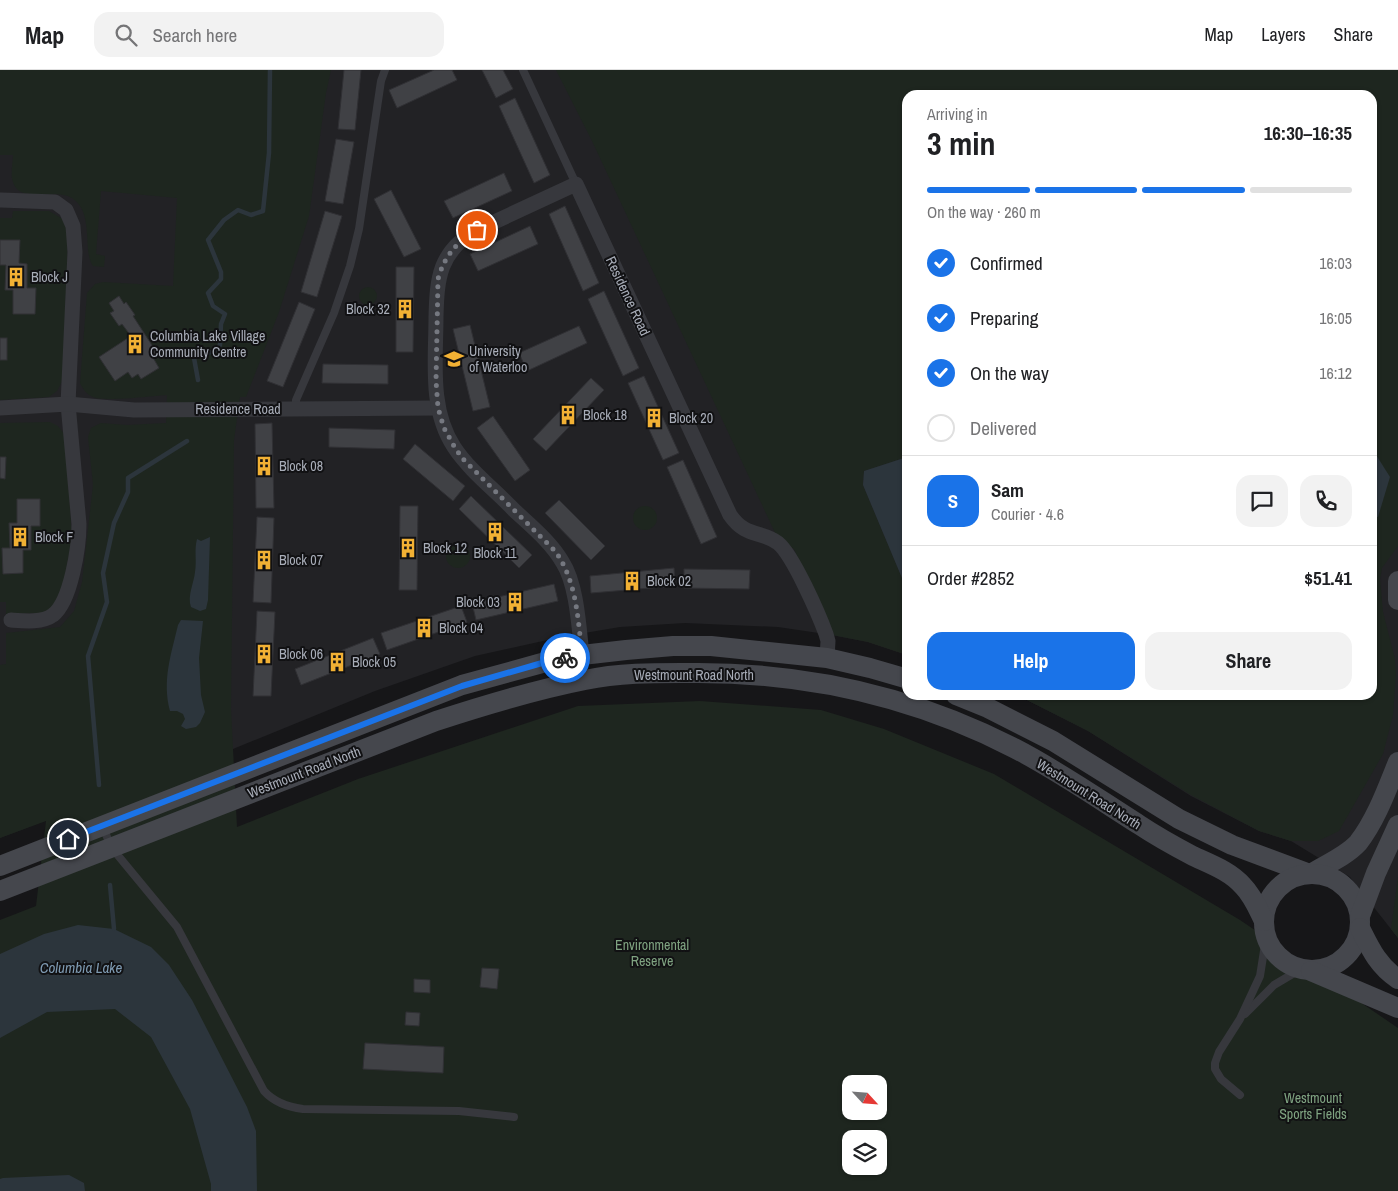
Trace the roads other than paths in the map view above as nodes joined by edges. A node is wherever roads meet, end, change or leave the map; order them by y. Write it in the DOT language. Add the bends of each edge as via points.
graph roads {
  1 [pos="384,70"];
  2 [pos="523,70"];
  3 [pos="576,184"];
  4 [pos="1,200"];
  5 [pos="68,404"];
  6 [pos="0,408"];
  7 [pos="438,408"];
  8 [pos="296,409"];
  9 [pos="1398,581"];
  10 [pos="1398,600"];
  11 [pos="11,620"];
  12 [pos="582,655"];
  13 [pos="827,658"];
  14 [pos="902,677"];
  15 [pos="968,700"];
  16 [pos="1398,762"];
  17 [pos="102,825"];
  18 [pos="1398,825"];
  19 [pos="111,847"];
  20 [pos="0,866"];
  21 [pos="1311,874"];
  22 [pos="0,891"];
  23 [pos="1360,922"];
  24 [pos="1265,930"];
  25 [pos="1306,970"];
  26 [pos="1398,979"];
  27 [pos="1398,1008"];
  28 [pos="1240,1019"];
  29 [pos="1240,1095"];
  30 [pos="514,1117"];
  1 -- 8 [label="lane" via="354,254 339,302 296,400"];
  2 -- 3 [label="lane"];
  3 -- 7 [label="street" via="468,235 446,259 437,287"];
  3 -- 13 [label="street, Residence Road" via="730,515 743,528 775,541 790,556 826,634"];
  4 -- 5 [label="street" via="55,202 66,210 73,226"];
  5 -- 6 [label="street, Residence Road"];
  5 -- 8 [label="street, Residence Road" via="134,410"];
  5 -- 11 [label="street" via="79,524 73,571 61,606 52,616 40,620"];
  7 -- 8 [label="street, Residence Road"];
  7 -- 12 [label="street" via="447,434 462,458 555,551 564,564 572,585"];
  9 -- 10 [label="main road"];
  12 -- 13 [label="main road, Westmount Road North" via="673,646 711,646"];
  12 -- 17 [label="main road, Westmount Road North" via="462,686"];
  13 -- 14 [label="main road, Westmount Road North"];
  15 -- 21 [label="main road, Westmount Road North" via="1045,737 1178,819 1232,845"];
  16 -- 21 [label="main road" via="1382,800 1357,843"];
  17 -- 19 [label="lane"];
  17 -- 20 [label="main road, Westmount Road North"];
  18 -- 23 [label="main road" via="1376,873"];
  19 -- 22 [label="main road, Westmount Road North"];
  19 -- 24 [label="main road, Westmount Road North" via="436,721 510,698 587,679 652,673 727,673 794,678 852,689 913,706 1014,748 1162,840 1232,876 1250,894"];
  19 -- 30 [label="lane" via="177,927 264,1091 271,1098 303,1110 460,1111"];
  21 -- 23 [label="main road" via="1326,876 1349,890"];
  21 -- 24 [label="main road" via="1295,876 1272,894 1266,907"];
  23 -- 25 [label="main road" via="1356,942 1338,963 1325,969"];
  23 -- 26 [label="main road" via="1377,960"];
  24 -- 25 [label="main road" via="1272,949 1280,958"];
  24 -- 28 [label="lane" via="1260,976"];
  25 -- 27 [label="main road"];
  25 -- 28 [label="lane" via="1274,985"];
  28 -- 29 [label="lane" via="1219,1052 1215,1069 1221,1079"];
}
